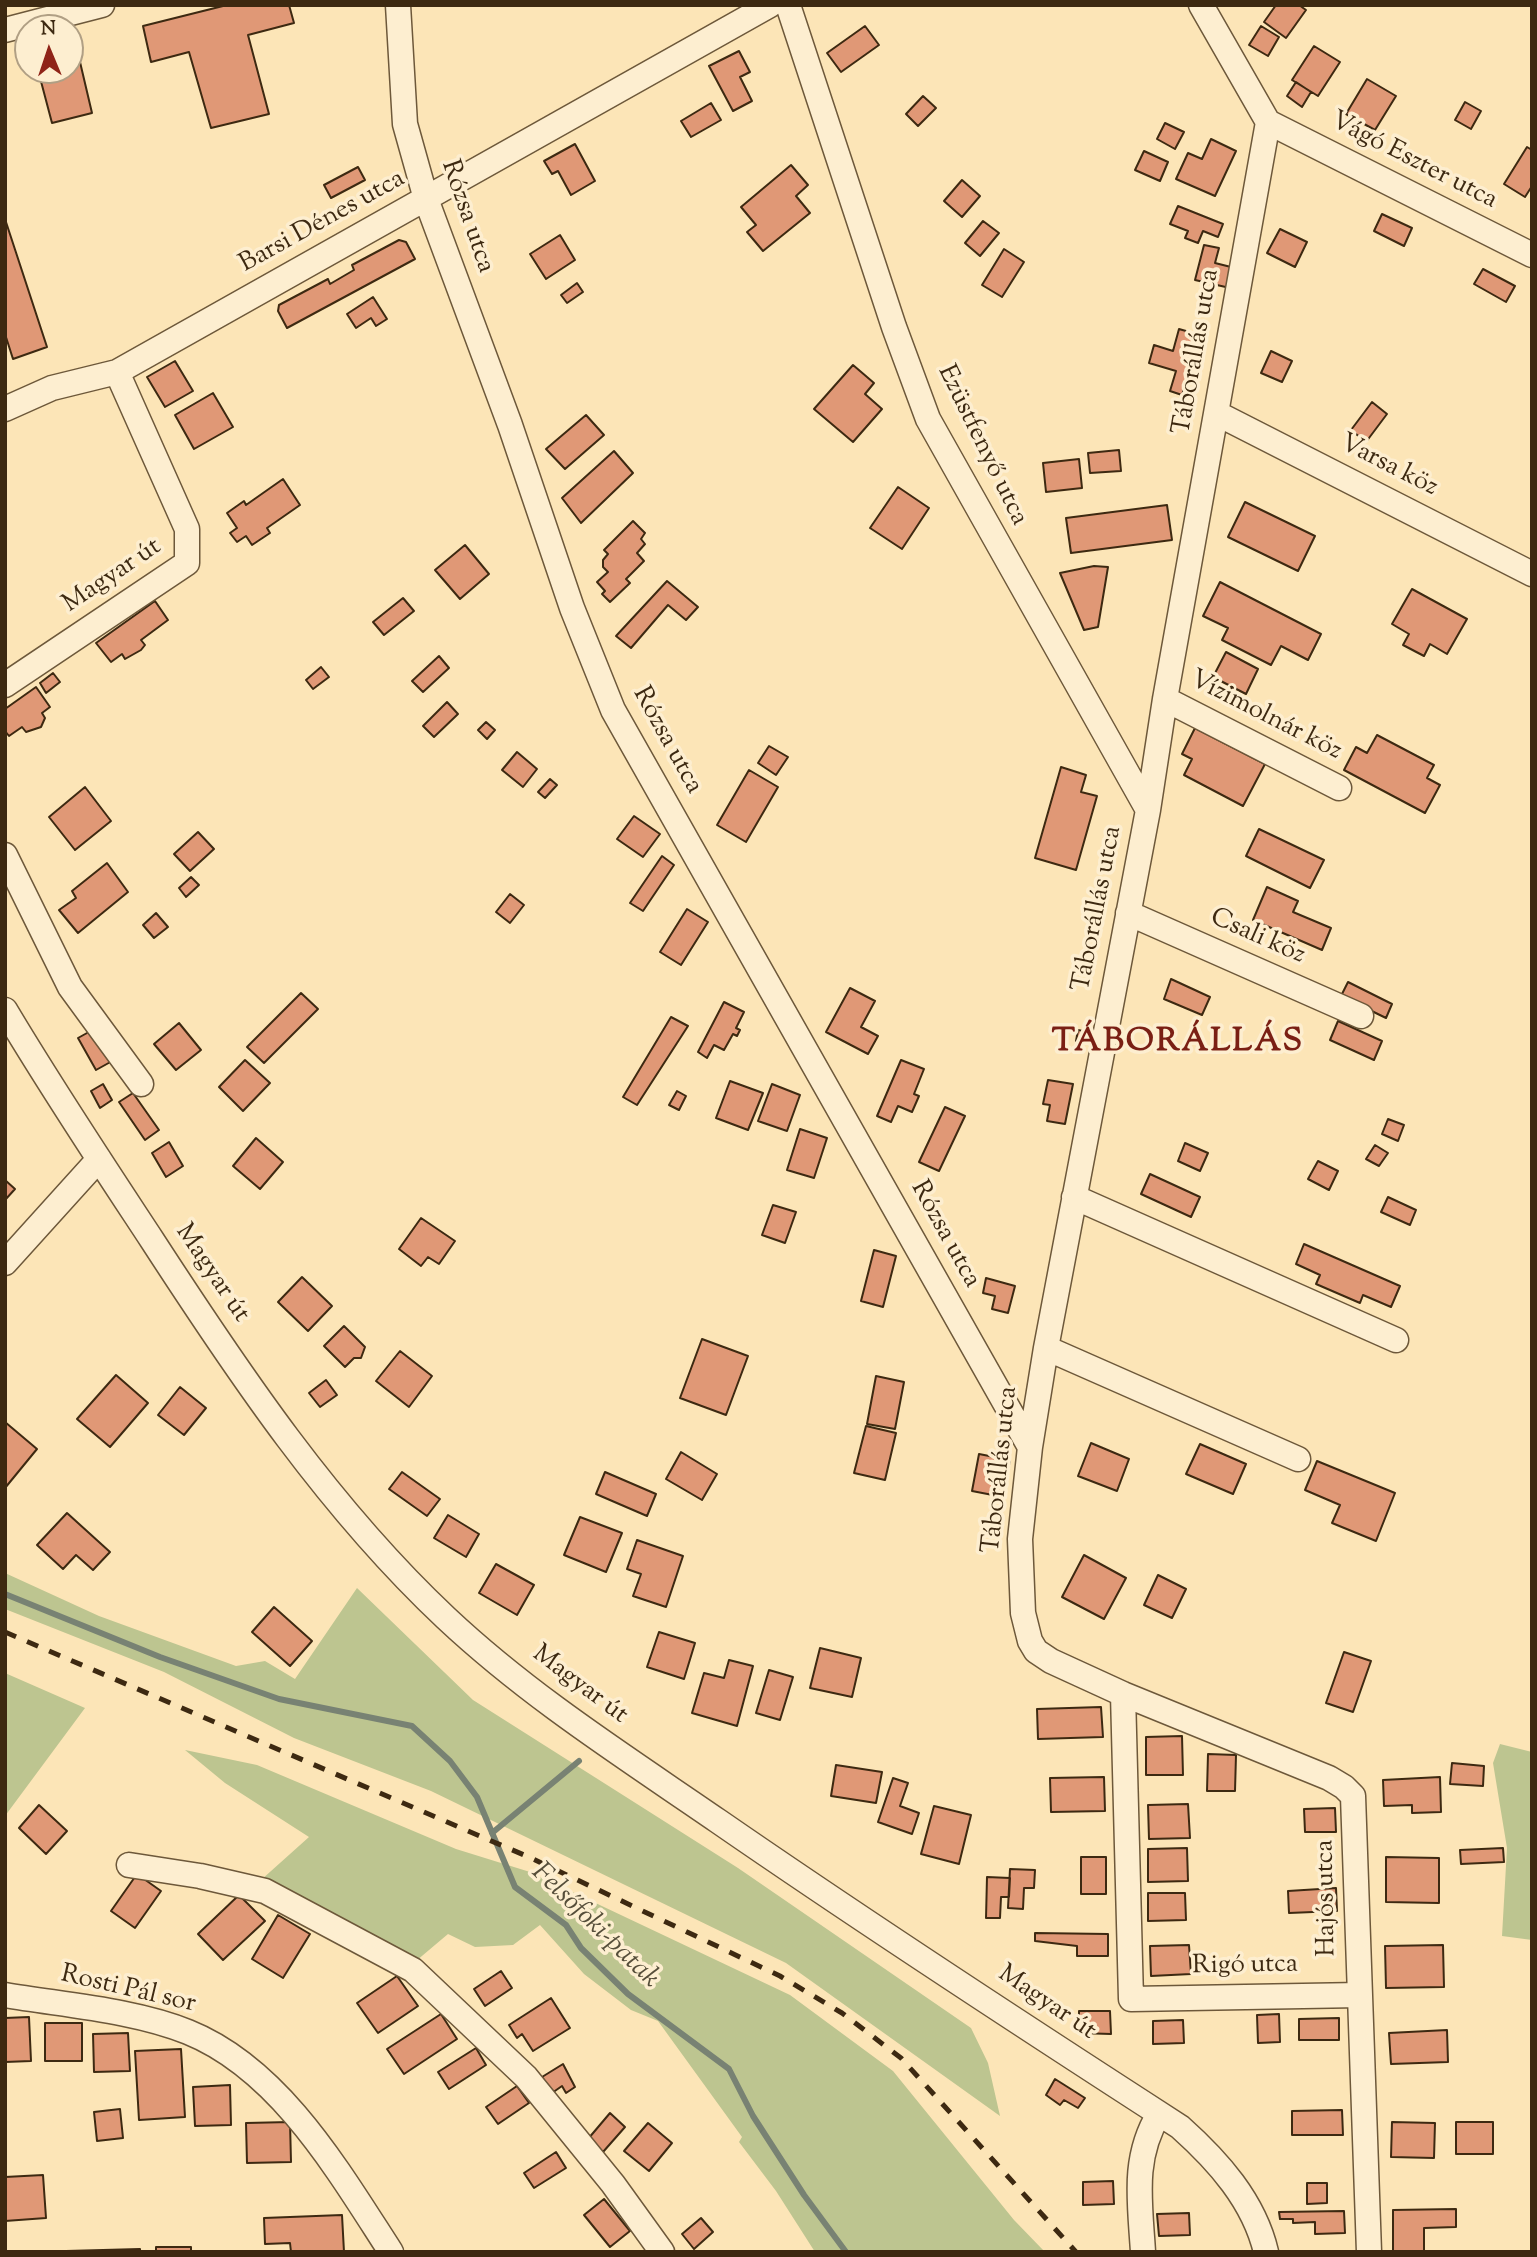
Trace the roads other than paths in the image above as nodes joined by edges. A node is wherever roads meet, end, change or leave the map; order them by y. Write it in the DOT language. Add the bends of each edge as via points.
graph roads {
  1 [pos="102,5"];
  2 [pos="398,5"];
  3 [pos="770,5"];
  4 [pos="788,5"];
  5 [pos="1201,5"];
  6 [pos="5,30"];
  7 [pos="1268,122"];
  8 [pos="426,199"];
  9 [pos="1532,255"];
  10 [pos="117,372"];
  11 [pos="5,409"];
  12 [pos="1218,414"];
  13 [pos="1532,574"];
  14 [pos="5,685"];
  15 [pos="1165,699"];
  16 [pos="1339,788"];
  17 [pos="1149,810"];
  18 [pos="5,855"];
  19 [pos="1128,914"];
  20 [pos="5,1010"];
  21 [pos="1361,1016"];
  22 [pos="141,1084"];
  23 [pos="99,1159"];
  24 [pos="1074,1197"];
  25 [pos="5,1262"];
  26 [pos="1396,1340"];
  27 [pos="1046,1348"];
  28 [pos="1030,1447"];
  29 [pos="1298,1459"];
  30 [pos="1124,1694"];
  31 [pos="129,1865"];
  32 [pos="5,1995"];
  33 [pos="1360,1995"];
  34 [pos="1159,2114"];
  35 [pos="391,2252"];
  36 [pos="662,2252"];
  37 [pos="1143,2252"];
  38 [pos="1266,2252"];
  39 [pos="1369,2252"];
  1 -- 6 [label="street"];
  2 -- 8 [label="street, Rózsa utca" via="405,124"];
  3 -- 8 [label="street, Barsi Dénes utca"];
  4 -- 17 [label="street, Ezüstfenyő utca" via="929,419"];
  5 -- 7 [label="street"];
  7 -- 9 [label="street, Vágó Eszter utca"];
  7 -- 12 [label="street, Táborállás utca"];
  8 -- 10 [label="street, Barsi Dénes utca"];
  8 -- 28 [label="street, Rózsa utca" via="613,710"];
  10 -- 11 [label="street, Barsi Dénes utca" via="52,388"];
  10 -- 14 [label="street, Magyar út" via="187,529 187,563"];
  12 -- 13 [label="street, Varsa köz"];
  12 -- 15 [label="street, Táborállás utca"];
  15 -- 16 [label="street, Vízimolnár köz"];
  15 -- 17 [label="street, Táborállás utca"];
  17 -- 19 [label="street, Táborállás utca"];
  18 -- 22 [label="street" via="70,987"];
  19 -- 21 [label="street, Csali köz"];
  19 -- 24 [label="street, Táborállás utca"];
  20 -- 23 [label="street, Magyar út"];
  23 -- 25 [label="street"];
  23 -- 34 [label="street, Magyar út" via="284,1433 356,1524 447,1619 554,1709"];
  24 -- 26 [label="street"];
  24 -- 27 [label="street, Táborállás utca"];
  27 -- 28 [label="street, Táborállás utca"];
  27 -- 29 [label="street"];
  28 -- 30 [label="street, Táborállás utca" via="1020,1539 1023,1613 1030,1641 1051,1661"];
  30 -- 33 [label="street, Hajós utca" via="1329,1778 1353,1796"];
  30 -- 33 [label="street, Rigó utca" via="1130,1999"];
  31 -- 36 [label="street" via="265,1891 413,1970 526,2077"];
  32 -- 35 [label="street, Rosti Pál sor" via="145,2020 187,2031 230,2053 308,2130"];
  33 -- 39 [label="street, Hajós utca"];
  34 -- 37 [label="street" via="1145,2139 1138,2172"];
  34 -- 38 [label="street, Magyar út" via="1198,2143 1225,2172 1246,2202"];
}
